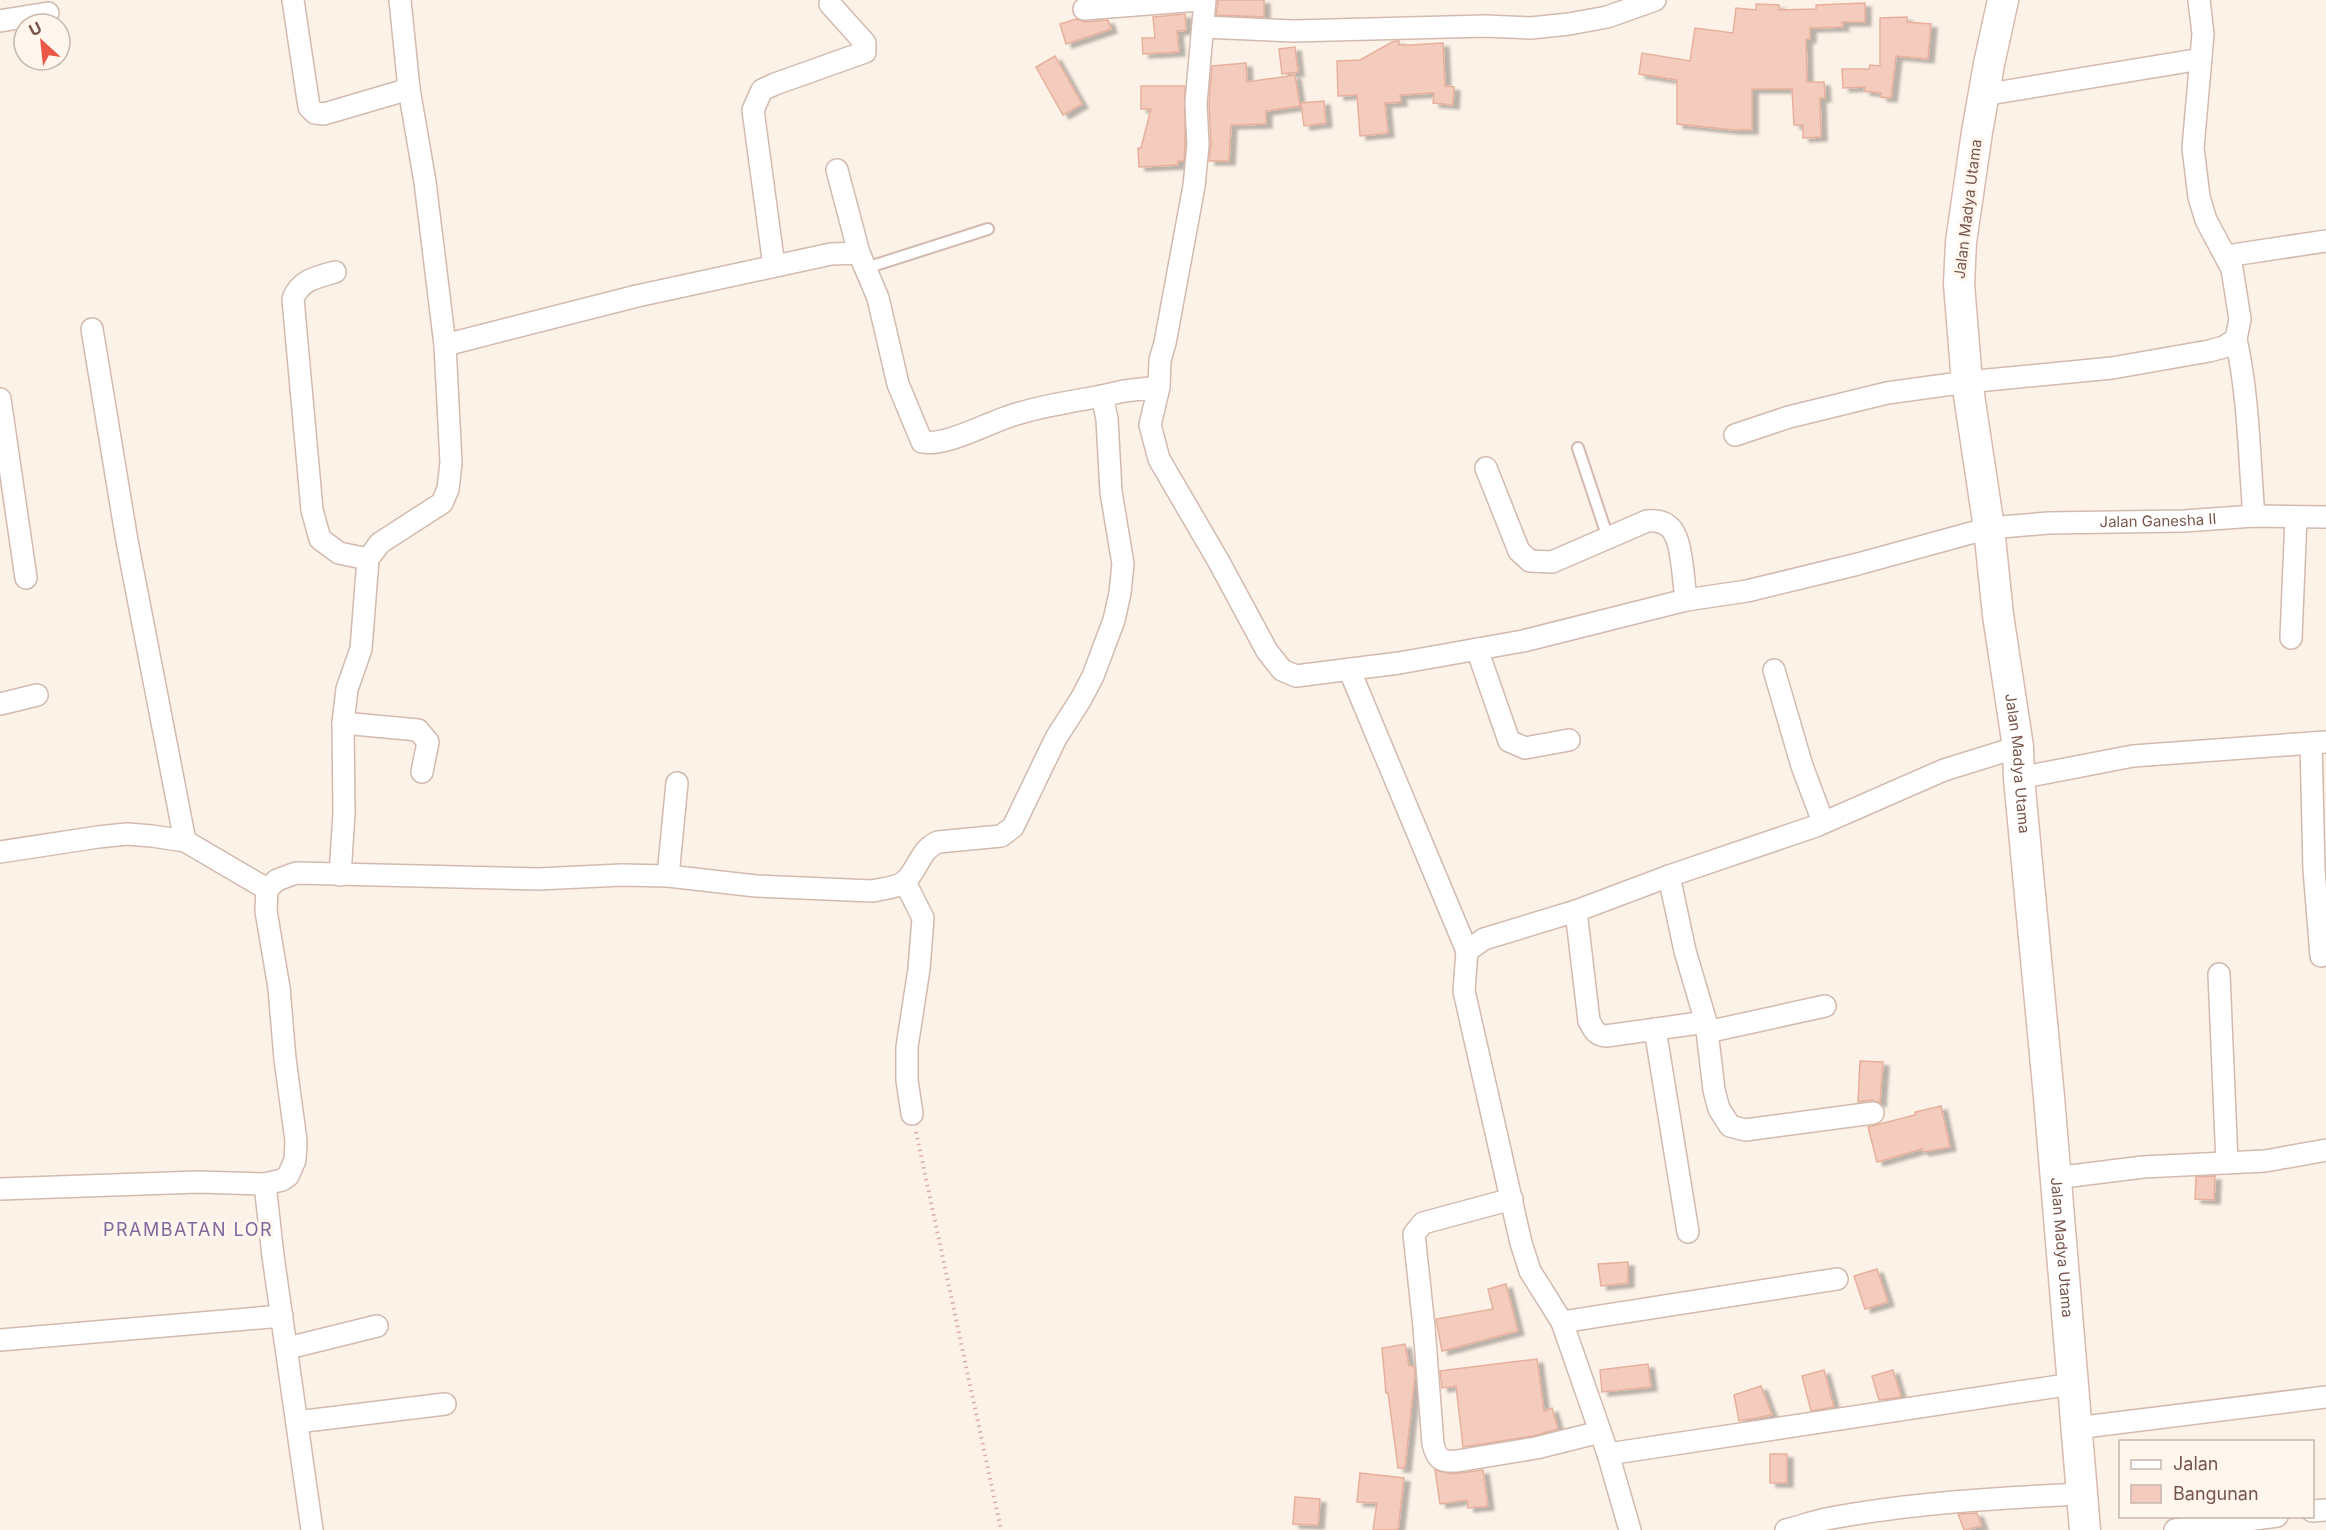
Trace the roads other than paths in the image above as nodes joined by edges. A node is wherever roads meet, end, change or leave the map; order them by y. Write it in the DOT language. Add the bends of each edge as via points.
graph roads {
  1 [pos="293,0"];
  2 [pos="400,0"];
  3 [pos="1199,0"];
  4 [pos="1205,0"];
  5 [pos="1655,0"];
  6 [pos="2003,0"];
  7 [pos="2199,0"];
  8 [pos="830,4"];
  9 [pos="1084,9"];
  10 [pos="1203,27"];
  11 [pos="2201,58"];
  12 [pos="409,89"];
  13 [pos="1983,95"];
  14 [pos="837,170"];
  15 [pos="988,229"];
  16 [pos="2326,241"];
  17 [pos="2226,256"];
  18 [pos="862,260"];
  19 [pos="774,266"];
  20 [pos="335,272"];
  21 [pos="92,329"];
  22 [pos="2236,339"];
  23 [pos="445,345"];
  24 [pos="1967,382"];
  25 [pos="1155,387"];
  26 [pos="1102,396"];
  27 [pos="0,399"];
  28 [pos="1735,435"];
  29 [pos="1578,448"];
  30 [pos="1486,468"];
  31 [pos="2254,516"];
  32 [pos="2296,517"];
  33 [pos="2326,518"];
  34 [pos="1989,528"];
  35 [pos="1608,538"];
  36 [pos="368,559"];
  37 [pos="26,578"];
  38 [pos="1686,600"];
  39 [pos="2291,638"];
  40 [pos="1477,649"];
  41 [pos="1349,669"];
  42 [pos="1774,670"];
  43 [pos="37,695"];
  44 [pos="0,704"];
  45 [pos="343,723"];
  46 [pos="1569,740"];
  47 [pos="2318,743"];
  48 [pos="2018,747"];
  49 [pos="422,772"];
  50 [pos="2019,778"];
  51 [pos="677,783"];
  52 [pos="1823,822"];
  53 [pos="185,841"];
  54 [pos="0,852"];
  55 [pos="340,875"];
  56 [pos="668,876"];
  57 [pos="1669,876"];
  58 [pos="904,882"];
  59 [pos="267,889"];
  60 [pos="1576,911"];
  61 [pos="1467,951"];
  62 [pos="2321,956"];
  63 [pos="2219,974"];
  64 [pos="1825,1006"];
  65 [pos="1707,1027"];
  66 [pos="1655,1029"];
  67 [pos="1873,1113"];
  68 [pos="912,1114"];
  69 [pos="2326,1150"];
  70 [pos="2227,1163"];
  71 [pos="2055,1178"];
  72 [pos="265,1184"];
  73 [pos="0,1189"];
  74 [pos="1512,1199"];
  75 [pos="1688,1232"];
  76 [pos="1837,1279"];
  77 [pos="282,1316"];
  78 [pos="1562,1322"];
  79 [pos="376,1326"];
  80 [pos="0,1340"];
  81 [pos="288,1348"];
  82 [pos="2072,1384"];
  83 [pos="2326,1397"];
  84 [pos="444,1404"];
  85 [pos="297,1422"];
  86 [pos="2076,1428"];
  87 [pos="1600,1432"];
  88 [pos="1608,1454"];
  89 [pos="2082,1494"];
  90 [pos="2262,1518"];
  91 [pos="1855,1522"];
  92 [pos="312,1530"];
  93 [pos="1630,1530"];
  94 [pos="1788,1530"];
  95 [pos="2085,1530"];
  96 [pos="2175,1530"];
  1 -- 12 [label="street" via="309,107 315,113 324,114"];
  2 -- 12 [label="street"];
  3 -- 9 [label="street"];
  4 -- 10 [label="street, Jalan Ganesha II"];
  5 -- 10 [label="street" via="1607,16 1531,28 1294,31"];
  6 -- 13 [label="street, Jalan Madya Utama"];
  7 -- 11 [label="street"];
  8 -- 19 [label="street" via="865,43 865,52 762,90 753,110"];
  10 -- 25 [label="street, Jalan Ganesha II" via="1194,186"];
  11 -- 13 [label="street"];
  11 -- 17 [label="street" via="2193,148 2199,197 2206,220"];
  12 -- 23 [label="street"];
  13 -- 24 [label="street, Jalan Madya Utama" via="1961,242 1959,284"];
  14 -- 18 [label="street"];
  15 -- 18 [label="lane"];
  16 -- 17 [label="street"];
  17 -- 22 [label="street" via="2232,269 2240,319"];
  18 -- 19 [label="street" via="831,254"];
  18 -- 26 [label="street" via="878,298 898,384 922,442 967,433 1018,413"];
  19 -- 23 [label="street"];
  20 -- 36 [label="street" via="302,284 293,299 312,510 320,539 339,553"];
  21 -- 53 [label="street"];
  22 -- 24 [label="street" via="2209,351 2112,368"];
  22 -- 31 [label="street" via="2248,412"];
  23 -- 36 [label="street" via="451,463 446,496 435,510 380,543"];
  24 -- 28 [label="street" via="1887,393"];
  24 -- 34 [label="street, Jalan Madya Utama"];
  25 -- 26 [label="street"];
  25 -- 41 [label="street, Jalan Ganesha II" via="1150,425 1159,459 1267,651 1278,666 1296,676"];
  26 -- 58 [label="street" via="1123,564 1114,620 1093,676 1056,738 1008,833 929,846"];
  27 -- 37 [label="street"];
  29 -- 35 [label="lane"];
  30 -- 35 [label="street" via="1519,551 1530,561 1552,562"];
  31 -- 32 [label="street, Jalan Ganesha II"];
  31 -- 34 [label="street, Jalan Ganesha II"];
  32 -- 33 [label="street, Jalan Ganesha II"];
  32 -- 39 [label="street"];
  34 -- 38 [label="street, Jalan Ganesha II" via="1747,591"];
  34 -- 48 [label="street, Jalan Madya Utama"];
  35 -- 38 [label="street" via="1647,521 1658,520 1668,525 1676,536"];
  36 -- 45 [label="street" via="361,649 347,689"];
  38 -- 40 [label="street, Jalan Ganesha II"];
  40 -- 41 [label="street, Jalan Ganesha II"];
  40 -- 46 [label="street" via="1509,741 1526,748"];
  41 -- 61 [label="street"];
  42 -- 52 [label="street"];
  43 -- 44 [label="street"];
  45 -- 49 [label="street" via="418,730 428,742"];
  45 -- 55 [label="street"];
  47 -- 50 [label="street" via="2133,756"];
  47 -- 62 [label="street" via="2314,869"];
  48 -- 50 [label="street, Jalan Madya Utama"];
  48 -- 52 [label="street" via="1944,770"];
  50 -- 71 [label="street, Jalan Madya Utama"];
  51 -- 56 [label="street"];
  52 -- 57 [label="street"];
  53 -- 54 [label="street" via="126,834"];
  53 -- 59 [label="street"];
  55 -- 56 [label="street" via="538,879"];
  55 -- 59 [label="street" via="296,873 277,880"];
  56 -- 58 [label="street" via="756,886 872,891"];
  57 -- 60 [label="street"];
  57 -- 65 [label="street"];
  58 -- 68 [label="street" via="922,918 907,1047"];
  59 -- 72 [label="street" via="266,911 279,988 296,1160 282,1180"];
  60 -- 61 [label="street" via="1484,939"];
  60 -- 66 [label="street" via="1589,1021 1594,1032 1606,1036"];
  61 -- 74 [label="street" via="1464,991"];
  63 -- 70 [label="street"];
  64 -- 65 [label="street"];
  65 -- 66 [label="street"];
  65 -- 67 [label="street" via="1714,1090 1719,1109 1730,1126 1745,1130"];
  66 -- 75 [label="street"];
  69 -- 70 [label="street"];
  70 -- 71 [label="street" via="2143,1167"];
  71 -- 82 [label="street, Jalan Madya Utama"];
  72 -- 73 [label="street" via="198,1182"];
  72 -- 77 [label="street"];
  74 -- 78 [label="street" via="1530,1271"];
  74 -- 87 [label="street" via="1423,1223 1414,1234 1437,1457 1444,1462 1457,1461"];
  76 -- 78 [label="street"];
  77 -- 80 [label="street"];
  77 -- 81 [label="street"];
  78 -- 87 [label="street"];
  79 -- 81 [label="street"];
  81 -- 85 [label="street"];
  82 -- 86 [label="street, Jalan Madya Utama"];
  82 -- 88 [label="street"];
  83 -- 86 [label="street"];
  84 -- 85 [label="street"];
  85 -- 92 [label="street"];
  86 -- 89 [label="street, Jalan Madya Utama"];
  87 -- 88 [label="street"];
  88 -- 93 [label="street"];
  89 -- 91 [label="street" via="1985,1499"];
  89 -- 95 [label="street, Jalan Madya Utama"];
  90 -- 96 [label="street"];
  91 -- 94 [label="street" via="1824,1520"];
}
